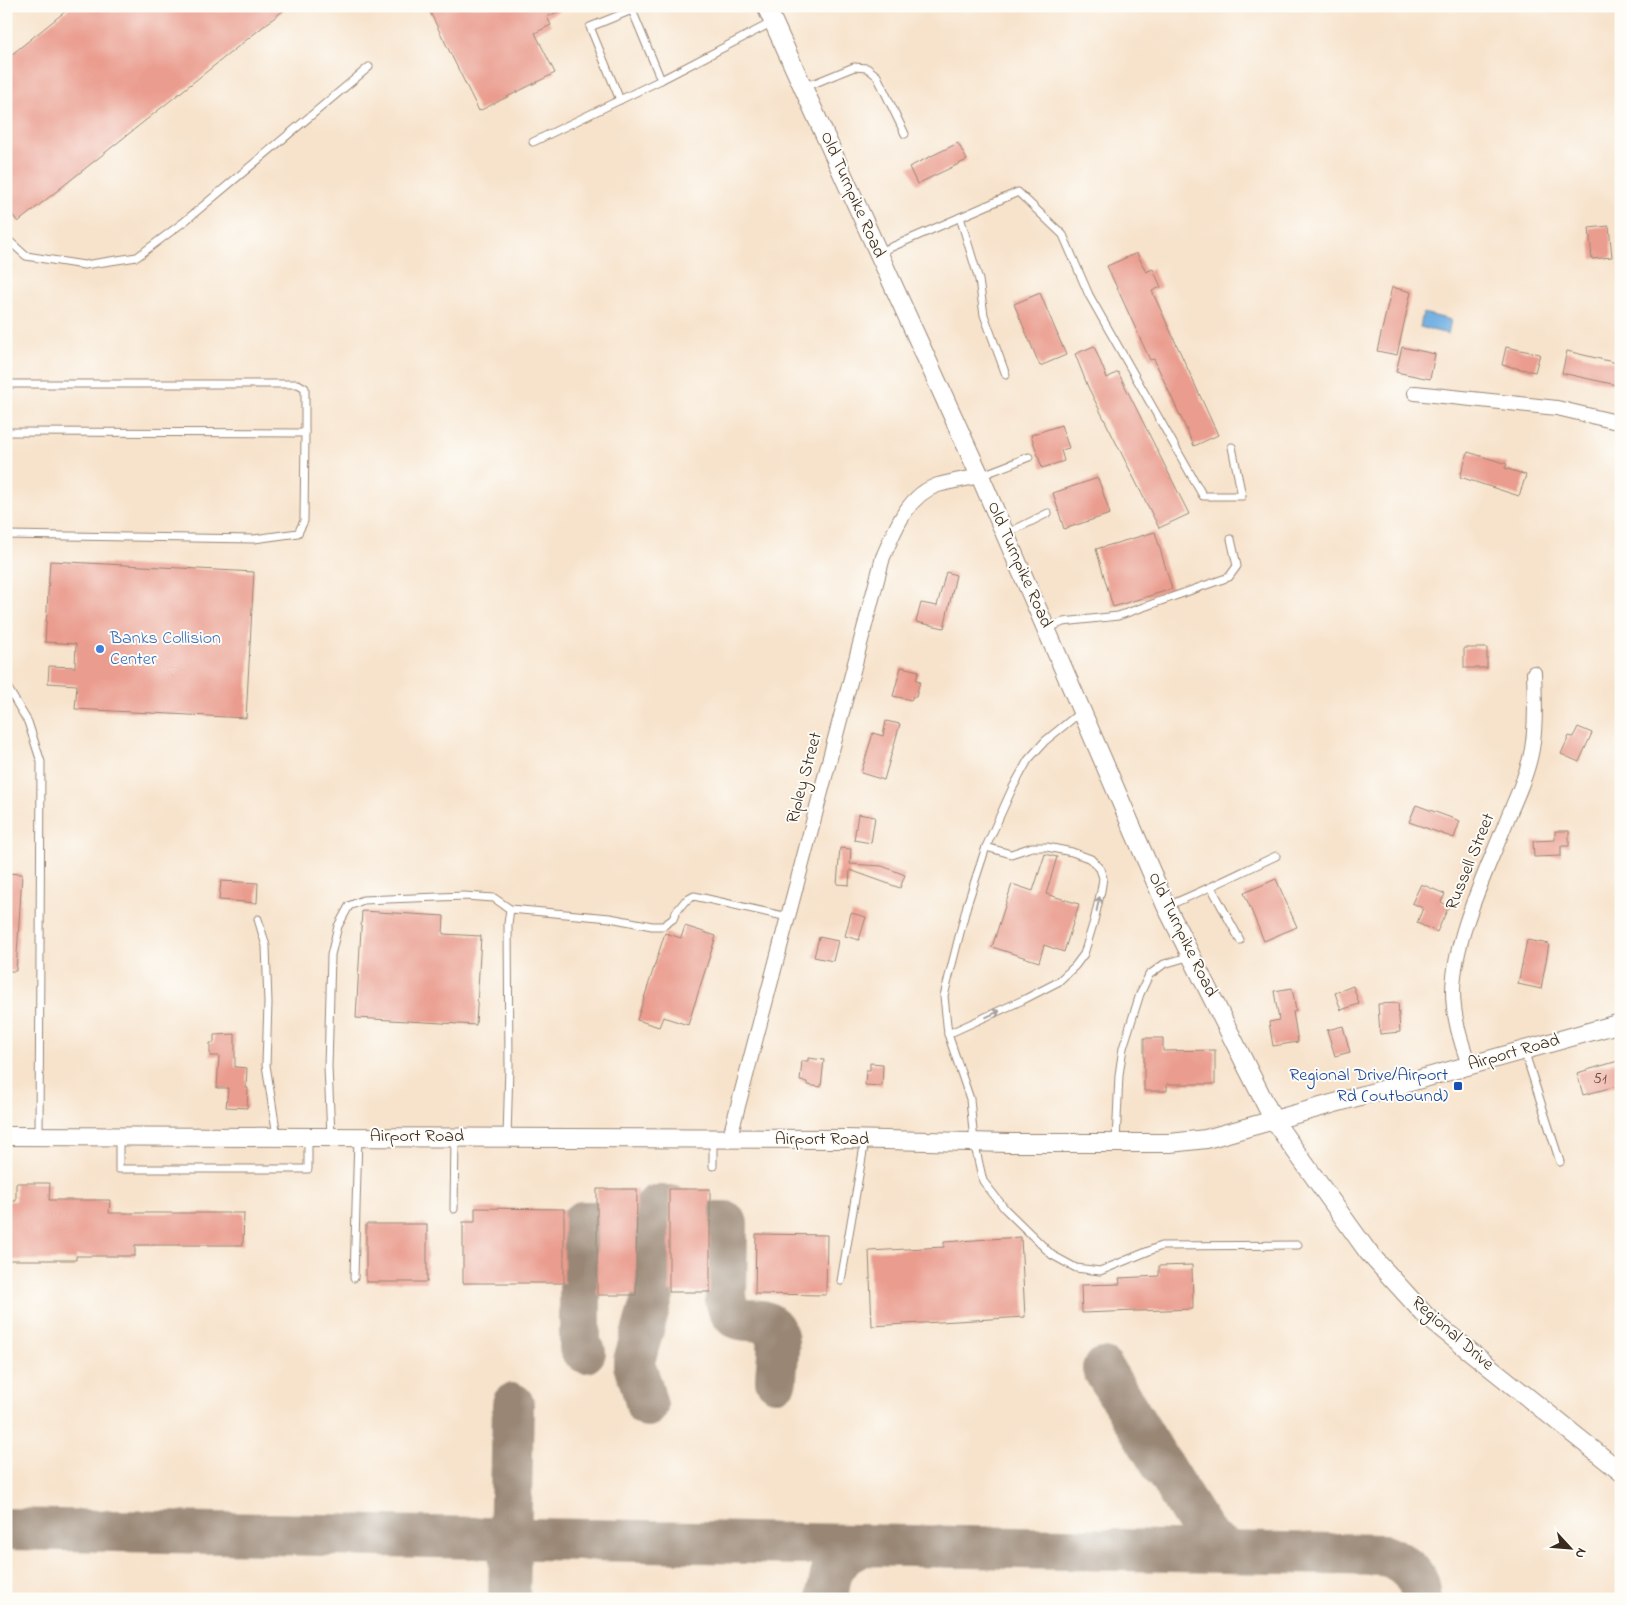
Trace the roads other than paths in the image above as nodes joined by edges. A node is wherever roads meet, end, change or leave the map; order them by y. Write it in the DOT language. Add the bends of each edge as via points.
graph roads {
  1 [pos="770,14"];
  2 [pos="369,66"];
  3 [pos="661,80"];
  4 [pos="803,86"];
  5 [pos="620,100"];
  6 [pos="905,134"];
  7 [pos="533,142"];
  8 [pos="960,216"];
  9 [pos="6,238"];
  10 [pos="878,254"];
  11 [pos="1006,375"];
  12 [pos="6,384"];
  13 [pos="1415,394"];
  14 [pos="1621,422"];
  15 [pos="6,432"];
  16 [pos="305,433"];
  17 [pos="1232,447"];
  18 [pos="1029,457"];
  19 [pos="980,476"];
  20 [pos="1048,513"];
  21 [pos="1005,534"];
  22 [pos="6,536"];
  23 [pos="1231,539"];
  24 [pos="1047,629"];
  25 [pos="1534,673"];
  26 [pos="6,685"];
  27 [pos="1082,711"];
  28 [pos="986,847"];
  29 [pos="1276,856"];
  30 [pos="1211,887"];
  31 [pos="1166,906"];
  32 [pos="510,909"];
  33 [pos="788,917"];
  34 [pos="258,919"];
  35 [pos="1240,940"];
  36 [pos="1191,956"];
  37 [pos="1621,1023"];
  38 [pos="948,1034"];
  39 [pos="1524,1050"];
  40 [pos="1469,1065"];
  41 [pos="1274,1121"];
  42 [pos="6,1136"];
  43 [pos="39,1136"];
  44 [pos="119,1136"];
  45 [pos="276,1136"];
  46 [pos="308,1136"];
  47 [pos="330,1137"];
  48 [pos="358,1137"];
  49 [pos="455,1138"];
  50 [pos="507,1138"];
  51 [pos="721,1140"];
  52 [pos="865,1140"];
  53 [pos="974,1142"];
  54 [pos="1116,1143"];
  55 [pos="1560,1162"];
  56 [pos="713,1166"];
  57 [pos="454,1209"];
  58 [pos="1298,1245"];
  59 [pos="354,1278"];
  60 [pos="841,1281"];
  61 [pos="1621,1472"];
  1 -- 3 [label="lane"];
  1 -- 4 [label="street, Old Turnpike Road"];
  2 -- 9 [label="lane" via="185,221 137,257 84,265 26,256"];
  3 -- 5 [label="lane"];
  3 -- 5 [label="lane" via="632,10 590,27"];
  4 -- 6 [label="lane" via="854,67 867,68 877,76"];
  4 -- 10 [label="street, Old Turnpike Road"];
  5 -- 7 [label="lane"];
  8 -- 10 [label="lane"];
  8 -- 11 [label="lane" via="984,315"];
  8 -- 17 [label="lane" via="1018,192 1063,235 1089,295 1204,496 1242,496"];
  10 -- 19 [label="street, Old Turnpike Road"];
  12 -- 16 [label="lane" via="298,384 305,388"];
  13 -- 14 [label="street" via="1558,408"];
  15 -- 16 [label="lane"];
  16 -- 22 [label="lane" via="304,522 298,533 254,539"];
  18 -- 19 [label="lane"];
  19 -- 21 [label="street, Old Turnpike Road"];
  19 -- 33 [label="street, Ripley Street" via="937,486 921,495 898,523 887,548"];
  20 -- 21 [label="lane"];
  21 -- 24 [label="street, Old Turnpike Road"];
  23 -- 24 [label="lane" via="1236,566 1229,577 1118,616 1063,622"];
  24 -- 27 [label="street, Old Turnpike Road"];
  25 -- 40 [label="street, Russell Street" via="1532,750 1467,921 1458,955 1455,1008"];
  26 -- 43 [label="lane" via="28,722 41,762"];
  27 -- 28 [label="lane" via="1045,741 1028,760"];
  27 -- 31 [label="street, Old Turnpike Road"];
  28 -- 38 [label="lane" via="967,905 944,996"];
  38 -- 28 [label="lane, one-way" via="1058,982 1084,954 1101,891 1103,878 1091,859 1047,847 1032,847 1011,854"];
  29 -- 30 [label="lane"];
  30 -- 31 [label="lane"];
  30 -- 35 [label="lane"];
  31 -- 36 [label="street, Old Turnpike Road"];
  32 -- 33 [label="lane" via="663,926 673,919 685,901 694,896"];
  32 -- 47 [label="lane" via="494,898 464,896 362,900 349,906 338,926 331,955"];
  32 -- 50 [label="lane"];
  33 -- 51 [label="street, Ripley Street"];
  34 -- 45 [label="lane" via="266,946 266,1065"];
  36 -- 41 [label="street, Old Turnpike Road"];
  36 -- 54 [label="lane" via="1164,964 1149,975 1140,994 1123,1048"];
  37 -- 39 [label="street, Airport Road"];
  38 -- 53 [label="lane" via="970,1099"];
  39 -- 40 [label="street, Airport Road"];
  39 -- 55 [label="lane"];
  40 -- 41 [label="street, Airport Road"];
  41 -- 54 [label="street, Airport Road" via="1206,1139"];
  41 -- 61 [label="street, Regional Drive" via="1368,1252 1426,1316"];
  42 -- 43 [label="street, Airport Road"];
  43 -- 44 [label="street, Airport Road"];
  44 -- 45 [label="street, Airport Road"];
  44 -- 46 [label="lane" via="119,1169 308,1169"];
  45 -- 46 [label="street, Airport Road"];
  46 -- 47 [label="street, Airport Road"];
  47 -- 48 [label="street, Airport Road"];
  48 -- 49 [label="street, Airport Road"];
  48 -- 59 [label="lane"];
  49 -- 50 [label="street, Airport Road"];
  49 -- 57 [label="lane"];
  50 -- 51 [label="street, Airport Road"];
  51 -- 52 [label="street, Airport Road"];
  51 -- 56 [label="lane"];
  52 -- 53 [label="street, Airport Road"];
  52 -- 60 [label="lane"];
  53 -- 54 [label="street, Airport Road"];
  53 -- 58 [label="lane" via="983,1181 1005,1210 1052,1255 1076,1268 1100,1271 1161,1246"];
}
